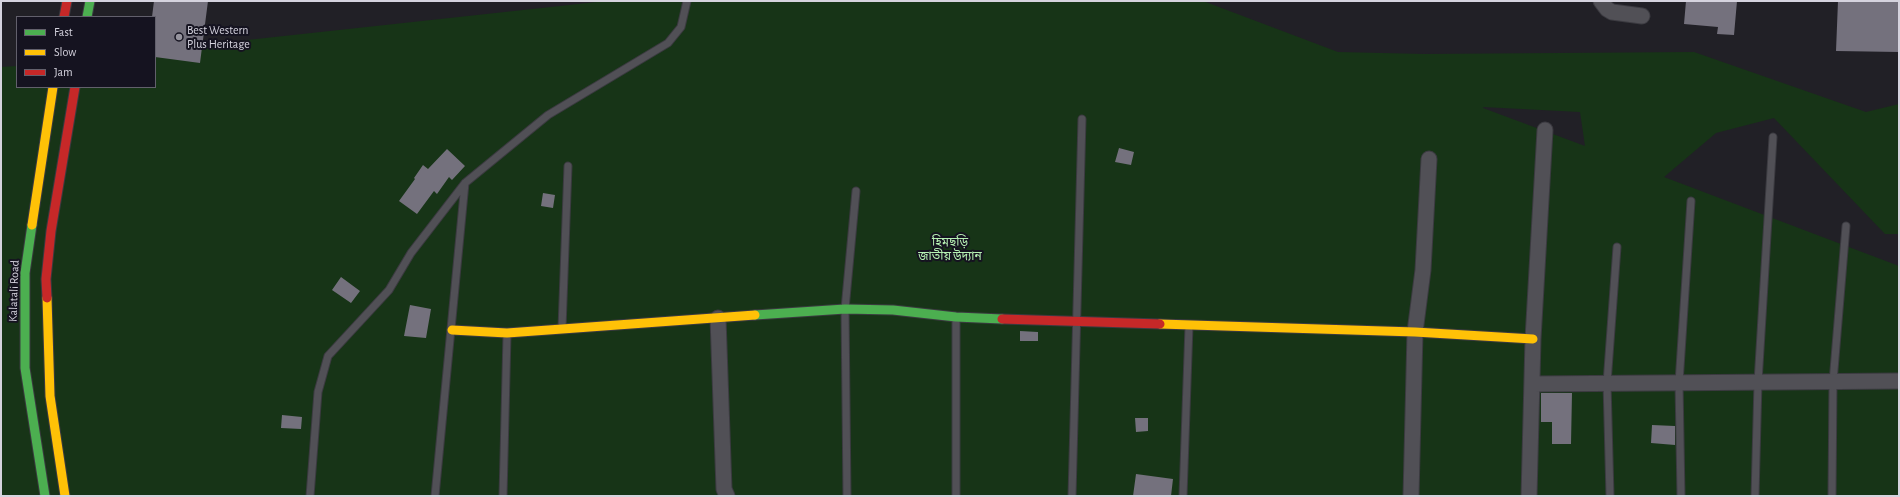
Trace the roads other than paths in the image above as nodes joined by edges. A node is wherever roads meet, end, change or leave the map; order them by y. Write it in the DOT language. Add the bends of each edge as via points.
graph roads {
  1 [pos="67,1"];
  2 [pos="90,1"];
  3 [pos="687,1"];
  4 [pos="1600,1"];
  5 [pos="64,16"];
  6 [pos="87,16"];
  7 [pos="1642,16"];
  8 [pos="54,88"];
  9 [pos="75,88"];
  10 [pos="1082,119"];
  11 [pos="1545,130"];
  12 [pos="1773,137"];
  13 [pos="1429,159"];
  14 [pos="568,166"];
  15 [pos="465,183"];
  16 [pos="856,191"];
  17 [pos="1691,201"];
  18 [pos="1846,226"];
  19 [pos="1617,247"];
  20 [pos="845,309"];
  21 [pos="956,317"];
  22 [pos="718,318"];
  23 [pos="1077,322"];
  24 [pos="1189,326"];
  25 [pos="452,330"];
  26 [pos="562,330"];
  27 [pos="1415,332"];
  28 [pos="507,333"];
  29 [pos="1533,339"];
  30 [pos="1899,381"];
  31 [pos="1758,382"];
  32 [pos="1832,382"];
  33 [pos="1607,383"];
  34 [pos="1679,383"];
  35 [pos="1532,384"];
  36 [pos="45,496"];
  37 [pos="65,496"];
  38 [pos="310,496"];
  39 [pos="435,496"];
  40 [pos="503,496"];
  41 [pos="727,496"];
  42 [pos="847,496"];
  43 [pos="956,496"];
  44 [pos="1072,496"];
  45 [pos="1183,496"];
  46 [pos="1411,496"];
  47 [pos="1529,496"];
  48 [pos="1610,496"];
  49 [pos="1681,496"];
  50 [pos="1756,496"];
  51 [pos="1832,496"];
  1 -- 5 [label="main road"];
  2 -- 6 [label="main road"];
  3 -- 15 [label="lane" via="681,27 668,44 548,115"];
  4 -- 7 [label="street" via="1612,12"];
  8 -- 36 [label="main road, Kalatali Road" via="25,273 25,368"];
  9 -- 37 [label="main road" via="51,231 46,279 50,396"];
  10 -- 23 [label="lane"];
  11 -- 29 [label="street"];
  12 -- 31 [label="lane"];
  13 -- 27 [label="street" via="1423,270"];
  14 -- 26 [label="lane"];
  15 -- 25 [label="lane"];
  15 -- 38 [label="lane" via="411,253 388,290 328,356 318,392"];
  16 -- 20 [label="lane"];
  17 -- 34 [label="lane"];
  18 -- 32 [label="lane"];
  19 -- 33 [label="lane"];
  20 -- 21 [label="main road" via="893,310"];
  20 -- 22 [label="main road"];
  20 -- 42 [label="lane"];
  21 -- 23 [label="main road"];
  21 -- 43 [label="lane"];
  22 -- 26 [label="main road"];
  22 -- 41 [label="street" via="724,489"];
  23 -- 24 [label="main road"];
  23 -- 44 [label="lane"];
  24 -- 27 [label="main road"];
  24 -- 45 [label="lane"];
  25 -- 28 [label="main road"];
  25 -- 39 [label="lane"];
  26 -- 28 [label="main road"];
  27 -- 29 [label="main road"];
  27 -- 46 [label="street"];
  28 -- 40 [label="lane"];
  29 -- 35 [label="street"];
  30 -- 32 [label="street"];
  31 -- 32 [label="street"];
  31 -- 34 [label="street"];
  31 -- 50 [label="lane"];
  32 -- 51 [label="lane"];
  33 -- 34 [label="street"];
  33 -- 35 [label="street"];
  33 -- 48 [label="lane"];
  34 -- 49 [label="lane"];
  35 -- 47 [label="street"];
}
